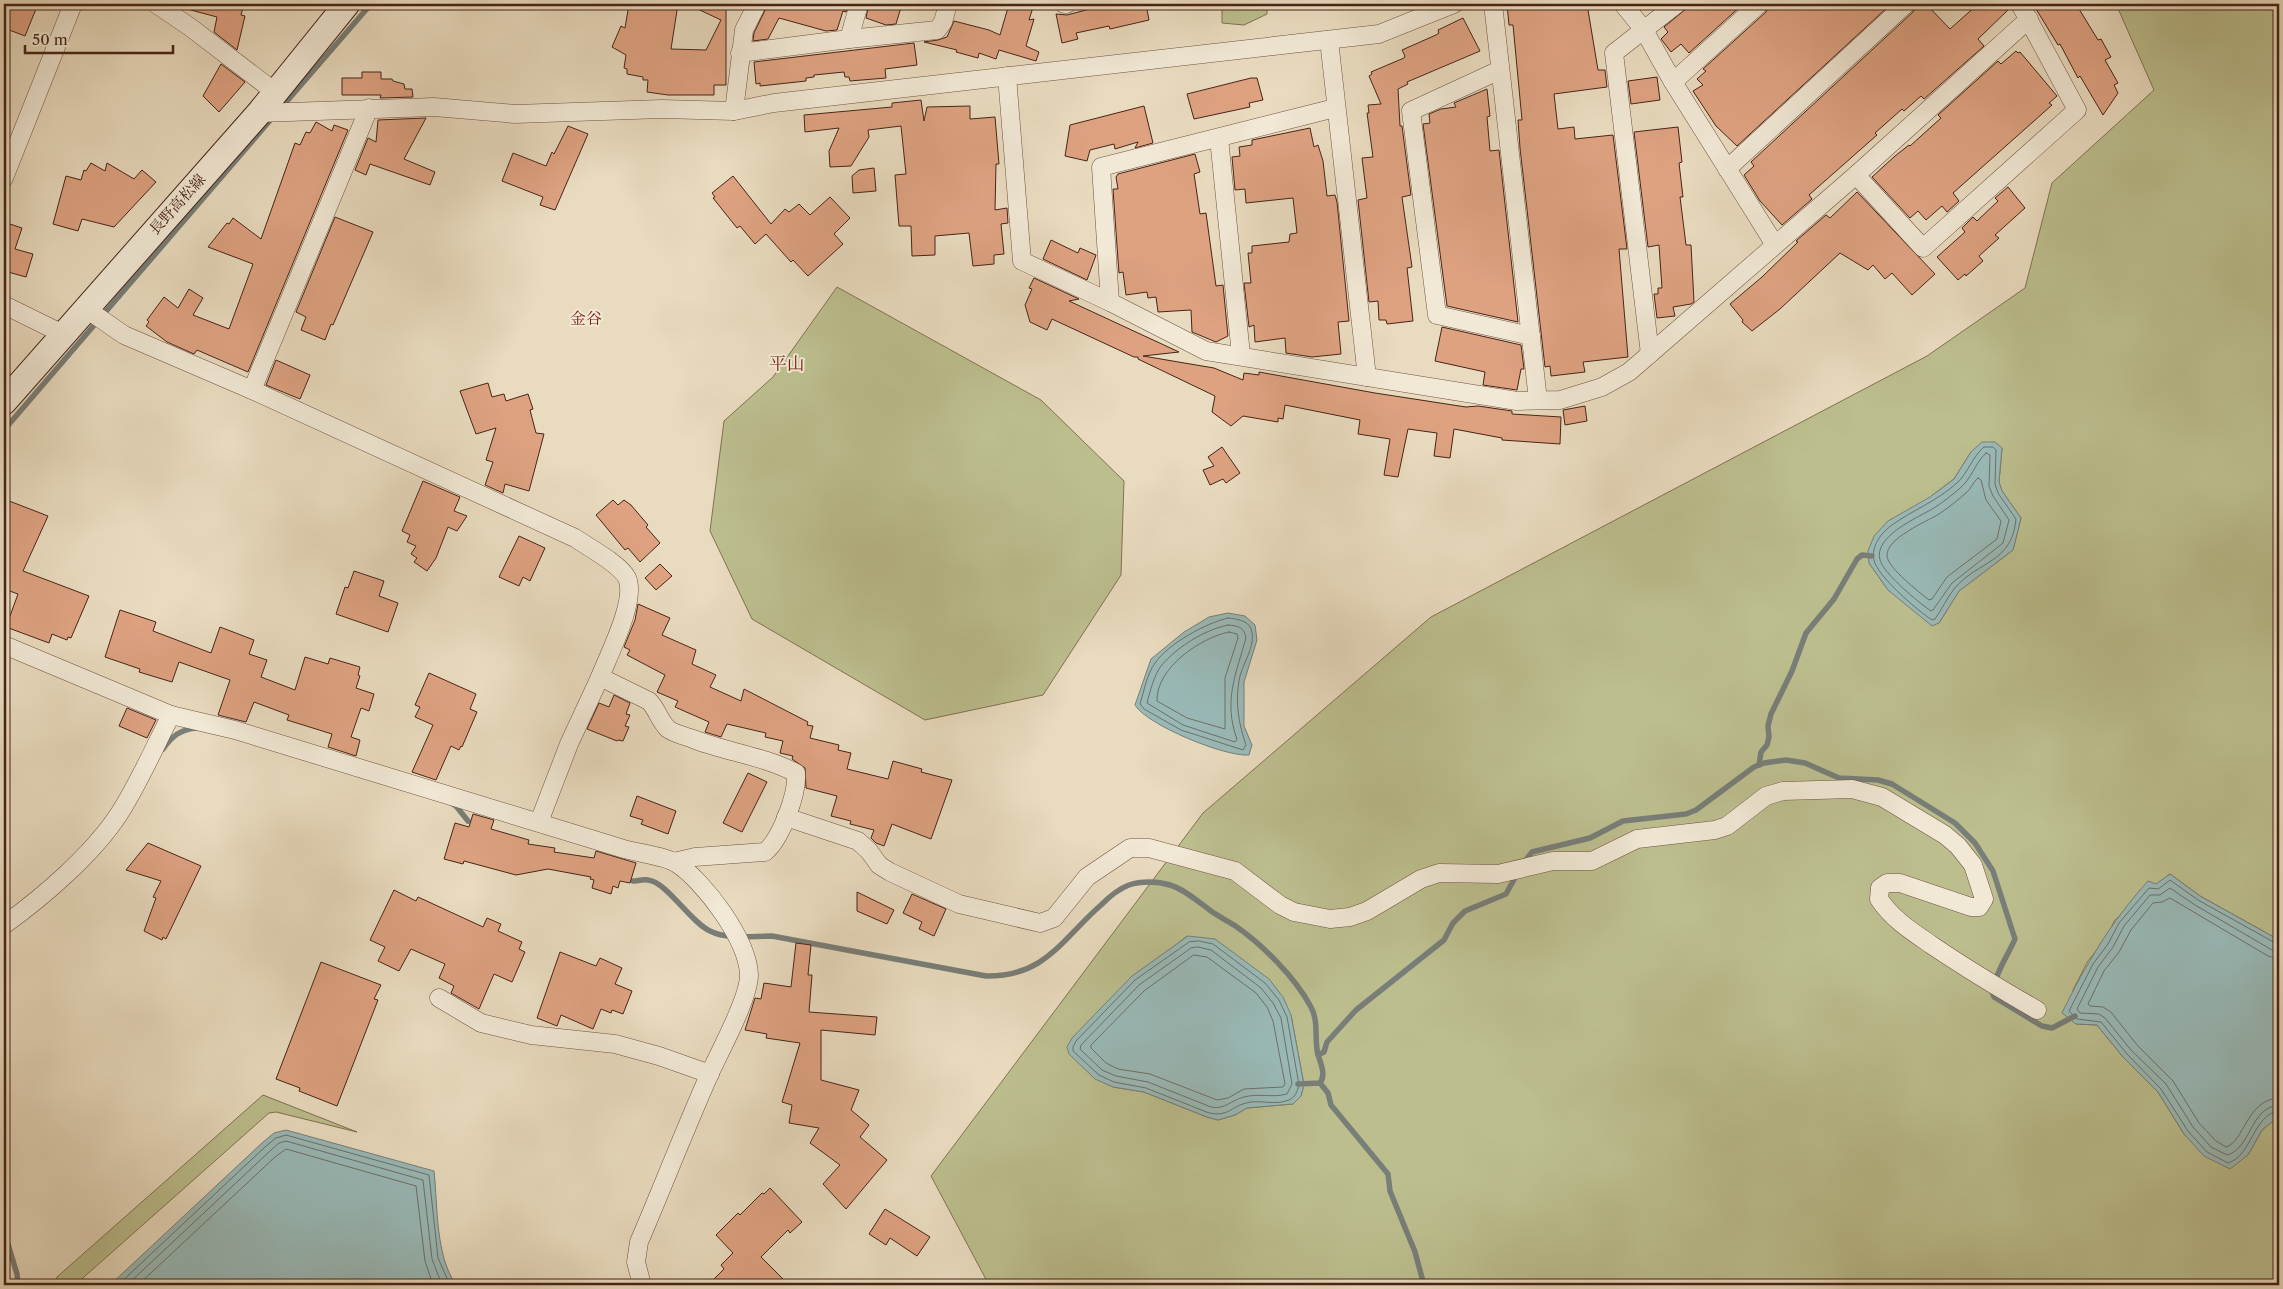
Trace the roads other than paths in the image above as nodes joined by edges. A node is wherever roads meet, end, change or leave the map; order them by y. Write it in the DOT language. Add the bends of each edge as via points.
graph roads {
  1 [pos="73,4"];
  2 [pos="156,4"];
  3 [pos="347,4"];
  4 [pos="757,4"];
  5 [pos="859,4"];
  6 [pos="948,4"];
  7 [pos="1454,4"];
  8 [pos="1493,4"];
  9 [pos="1623,4"];
  10 [pos="1677,4"];
  11 [pos="1760,4"];
  12 [pos="1906,4"];
  13 [pos="2020,4"];
  14 [pos="2029,19"];
  15 [pos="1644,30"];
  16 [pos="849,39"];
  17 [pos="1329,40"];
  18 [pos="740,53"];
  19 [pos="1500,70"];
  20 [pos="1008,76"];
  21 [pos="1673,82"];
  22 [pos="273,108"];
  23 [pos="369,108"];
  24 [pos="1335,108"];
  25 [pos="734,111"];
  26 [pos="1219,138"];
  27 [pos="1727,168"];
  28 [pos="1856,175"];
  29 [pos="4,178"];
  30 [pos="1775,245"];
  31 [pos="1110,302"];
  32 [pos="4,305"];
  33 [pos="94,315"];
  34 [pos="63,334"];
  35 [pos="1530,336"];
  36 [pos="1650,354"];
  37 [pos="1241,355"];
  38 [pos="1367,377"];
  39 [pos="252,390"];
  40 [pos="1538,400"];
  41 [pos="4,402"];
  42 [pos="4,646"];
  43 [pos="600,677"];
  44 [pos="171,715"];
  45 [pos="786,816"];
  46 [pos="539,822"];
  47 [pos="674,862"];
  48 [pos="4,925"];
  49 [pos="439,998"];
  50 [pos="2037,1010"];
  51 [pos="710,1074"];
  52 [pos="642,1285"];
  1 -- 29 [label="street"];
  2 -- 22 [label="street" via="190,27"];
  3 -- 22 [label="main road, 長野高松線"];
  4 -- 18 [label="street" via="744,30"];
  5 -- 16 [label="street"];
  6 -- 16 [label="street" via="943,22 936,30"];
  7 -- 17 [label="street" via="1379,34"];
  8 -- 19 [label="street"];
  9 -- 15 [label="street"];
  10 -- 15 [label="street"];
  11 -- 21 [label="street"];
  12 -- 27 [label="street"];
  13 -- 14 [label="street"];
  14 -- 28 [label="street"];
  14 -- 28 [label="street" via="2077,110 1922,248"];
  15 -- 21 [label="street"];
  15 -- 36 [label="street" via="1614,54"];
  16 -- 18 [label="street"];
  17 -- 20 [label="street"];
  17 -- 24 [label="street"];
  18 -- 25 [label="street"];
  19 -- 35 [label="street"];
  19 -- 35 [label="street" via="1411,111 1437,315"];
  20 -- 25 [label="street" via="774,103"];
  20 -- 31 [label="street" via="1022,261"];
  21 -- 27 [label="street"];
  22 -- 23 [label="street"];
  22 -- 33 [label="main road, 長野高松線"];
  23 -- 25 [label="street" via="434,106 515,114 662,109"];
  23 -- 39 [label="street"];
  24 -- 26 [label="street"];
  24 -- 38 [label="street"];
  26 -- 31 [label="street" via="1101,167"];
  26 -- 37 [label="street"];
  27 -- 30 [label="street"];
  28 -- 30 [label="street"];
  30 -- 36 [label="street"];
  31 -- 37 [label="street" via="1206,351"];
  32 -- 34 [label="street"];
  33 -- 34 [label="main road, 長野高松線"];
  33 -- 39 [label="street" via="124,335"];
  34 -- 41 [label="main road, 長野高松線"];
  35 -- 40 [label="street"];
  36 -- 40 [label="street" via="1629,372 1602,387 1560,400"];
  37 -- 38 [label="street"];
  38 -- 40 [label="street" via="1517,401"];
  39 -- 43 [label="street" via="575,538 618,568 626,577 630,590 626,610"];
  42 -- 44 [label="street"];
  43 -- 45 [label="street" via="649,700 670,731 719,749 782,765 796,773 797,784"];
  43 -- 46 [label="street" via="569,744"];
  44 -- 46 [label="street" via="235,730"];
  44 -- 48 [label="street" via="110,827 32,904"];
  45 -- 47 [label="street" via="772,846 765,852 695,856"];
  45 -- 50 [label="street" via="858,842 879,865 959,904 1040,923 1054,918 1086,876 1130,848 1149,848 1235,871 1280,905 1294,912 1330,919 1367,911 1421,878 1439,873 1498,874 1553,861 1592,861 1637,839 1726,826 1766,796 1783,791 1852,789 1882,797 1920,819 1958,846 1974,865 1984,899 1979,907 1900,883 1887,883 1880,888 1879,899 1898,922"];
  46 -- 47 [label="street"];
  47 -- 51 [label="street" via="719,907 747,958 749,976 741,1004"];
  49 -- 51 [label="street" via="481,1023 531,1035 615,1044"];
  51 -- 52 [label="street" via="639,1242 636,1262"];
}
